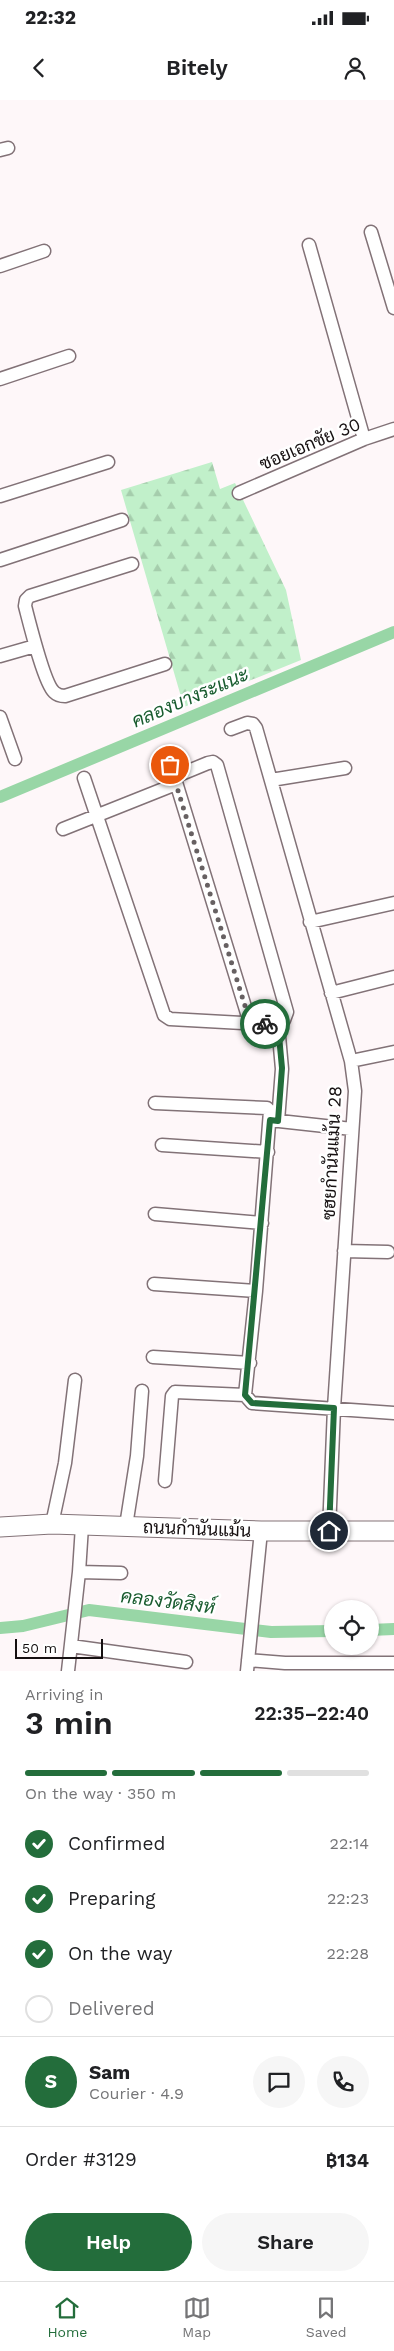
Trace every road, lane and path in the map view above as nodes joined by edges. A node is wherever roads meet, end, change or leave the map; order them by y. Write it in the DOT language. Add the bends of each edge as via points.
graph roads {
  1 [pos="371,232"];
  2 [pos="309,245"];
  3 [pos="44,251"];
  4 [pos="0,266"];
  5 [pos="394,308"];
  6 [pos="69,356"];
  7 [pos="0,379"];
  8 [pos="394,429"];
  9 [pos="364,439"];
  10 [pos="108,462"];
  11 [pos="239,493"];
  12 [pos="0,496"];
  13 [pos="122,520"];
  14 [pos="0,560"];
  15 [pos="132,564"];
  16 [pos="35,646"];
  17 [pos="0,656"];
  18 [pos="164,664"];
  19 [pos="0,718"];
  20 [pos="231,729"];
  21 [pos="167,753"];
  22 [pos="15,759"];
  23 [pos="345,768"];
  24 [pos="84,778"];
  25 [pos="271,780"];
  26 [pos="175,781"];
  27 [pos="98,817"];
  28 [pos="63,829"];
  29 [pos="394,903"];
  30 [pos="310,922"];
  31 [pos="394,978"];
  32 [pos="331,993"];
  33 [pos="250,1022"];
  34 [pos="278,1025"];
  35 [pos="394,1052"];
  36 [pos="351,1061"];
  37 [pos="155,1103"];
  38 [pos="274,1120"];
  39 [pos="352,1129"];
  40 [pos="162,1145"];
  41 [pos="268,1152"];
  42 [pos="155,1214"];
  43 [pos="262,1223"];
  44 [pos="344,1251"];
  45 [pos="388,1252"];
  46 [pos="154,1284"];
  47 [pos="256,1291"];
  48 [pos="153,1357"];
  49 [pos="250,1363"];
  50 [pos="75,1380"];
  51 [pos="142,1391"];
  52 [pos="245,1395"];
  53 [pos="334,1408"];
  54 [pos="394,1413"];
  55 [pos="165,1481"];
  56 [pos="52,1524"];
  57 [pos="82,1526"];
  58 [pos="126,1526"];
  59 [pos="0,1527"];
  60 [pos="261,1531"];
  61 [pos="329,1531"];
  62 [pos="394,1531"];
  63 [pos="79,1572"];
  64 [pos="120,1573"];
  65 [pos="71,1646"];
  66 [pos="186,1662"];
  67 [pos="394,1664"];
  68 [pos="248,1665"];
  69 [pos="68,1671"];
  1 -- 5 [label="street"];
  2 -- 9 [label="street"];
  3 -- 4 [label="street"];
  6 -- 7 [label="street"];
  8 -- 9 [label="street, ซอยเอกชัย 30"];
  9 -- 11 [label="street, ซอยเอกชัย 30"];
  10 -- 12 [label="street"];
  13 -- 14 [label="street"];
  15 -- 16 [label="street" via="30,596 25,606"];
  16 -- 17 [label="street"];
  16 -- 18 [label="street" via="51,689 60,696"];
  19 -- 22 [label="street"];
  20 -- 25 [label="street, ซฮยกำนันแม้น 28" via="253,724"];
  21 -- 26 [label="street"];
  23 -- 25 [label="street"];
  24 -- 27 [label="street"];
  25 -- 30 [label="street, ซฮยกำนันแม้น 28"];
  26 -- 27 [label="street"];
  26 -- 33 [label="street"];
  26 -- 34 [label="street" via="208,763 217,765 287,1012"];
  27 -- 28 [label="street"];
  27 -- 33 [label="street" via="164,1015 170,1019"];
  29 -- 30 [label="street"];
  30 -- 32 [label="street, ซฮยกำนันแม้น 28"];
  31 -- 32 [label="street"];
  32 -- 36 [label="street, ซฮยกำนันแม้น 28"];
  33 -- 34 [label="street"];
  34 -- 38 [label="street" via="282,1068"];
  35 -- 36 [label="street"];
  36 -- 39 [label="street, ซฮยกำนันแม้น 28" via="355,1091"];
  37 -- 38 [label="street" via="267,1108"];
  38 -- 39 [label="street"];
  38 -- 41 [label="street"];
  39 -- 44 [label="street, ซฮยกำนันแม้น 28"];
  40 -- 41 [label="street"];
  41 -- 43 [label="street"];
  42 -- 43 [label="street"];
  43 -- 47 [label="street"];
  44 -- 45 [label="street"];
  44 -- 53 [label="street, ซฮยกำนันแม้น 28"];
  46 -- 47 [label="street"];
  47 -- 49 [label="street"];
  48 -- 49 [label="street"];
  49 -- 52 [label="street"];
  50 -- 56 [label="street" via="65,1463"];
  51 -- 58 [label="street"];
  52 -- 53 [label="street" via="252,1403"];
  52 -- 55 [label="street" via="175,1392 172,1396"];
  53 -- 54 [label="street"];
  53 -- 61 [label="street, ซฮยกำนันแม้น 28"];
  56 -- 57 [label="street, ถนนกำนันแม้น"];
  56 -- 59 [label="street, ถนนกำนันแม้น"];
  57 -- 58 [label="street, ถนนกำนันแม้น"];
  57 -- 63 [label="street"];
  58 -- 60 [label="street, ถนนกำนันแม้น"];
  60 -- 61 [label="street, ถนนกำนันแม้น"];
  60 -- 68 [label="street"];
  61 -- 62 [label="street, ถนนกำนันแม้น"];
  63 -- 64 [label="street"];
  63 -- 65 [label="street"];
  65 -- 66 [label="street"];
  65 -- 69 [label="street"];
  67 -- 68 [label="street" via="285,1662"];
}
